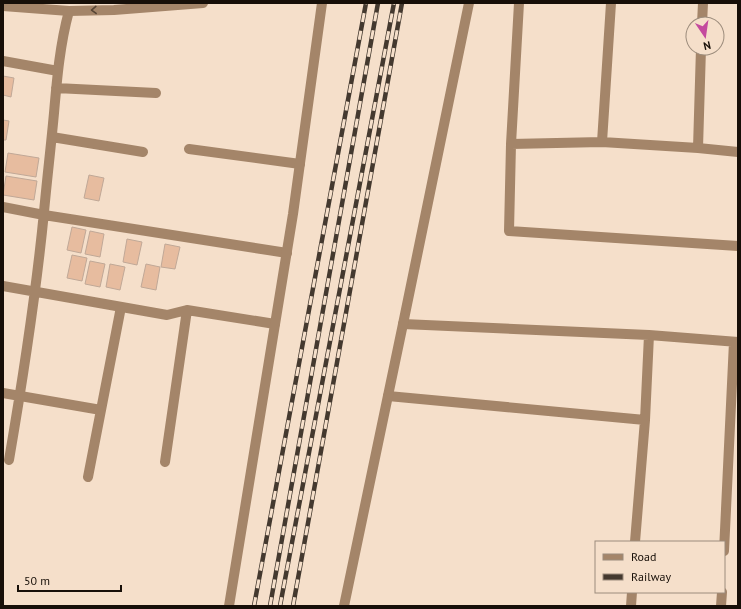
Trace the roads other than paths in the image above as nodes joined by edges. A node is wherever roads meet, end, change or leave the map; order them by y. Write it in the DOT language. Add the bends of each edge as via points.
graph roads {
  1 [pos="203,3"];
  2 [pos="322,3"];
  3 [pos="469,3"];
  4 [pos="519,3"];
  5 [pos="611,3"];
  6 [pos="703,3"];
  7 [pos="3,6"];
  8 [pos="69,11"];
  9 [pos="702,16"];
  10 [pos="701,56"];
  11 [pos="3,61"];
  12 [pos="58,71"];
  13 [pos="56,88"];
  14 [pos="156,93"];
  15 [pos="52,137"];
  16 [pos="602,142"];
  17 [pos="511,144"];
  18 [pos="189,148"];
  19 [pos="698,148"];
  20 [pos="143,152"];
  21 [pos="738,152"];
  22 [pos="300,164"];
  23 [pos="3,207"];
  24 [pos="44,215"];
  25 [pos="738,246"];
  26 [pos="286,253"];
  27 [pos="3,286"];
  28 [pos="35,291"];
  29 [pos="121,307"];
  30 [pos="187,310"];
  31 [pos="275,324"];
  32 [pos="403,324"];
  33 [pos="649,336"];
  34 [pos="736,342"];
  35 [pos="3,393"];
  36 [pos="20,396"];
  37 [pos="388,396"];
  38 [pos="101,410"];
  39 [pos="645,420"];
  40 [pos="9,460"];
  41 [pos="164,462"];
  42 [pos="88,477"];
  43 [pos="636,541"];
  44 [pos="725,541"];
  45 [pos="632,593"];
  46 [pos="722,593"];
  47 [pos="229,606"];
  48 [pos="344,606"];
  49 [pos="631,606"];
  50 [pos="721,606"];
  1 -- 8 [label="street, one-way"];
  2 -- 22 [label="street"];
  3 -- 32 [label="street"];
  4 -- 17 [label="street"];
  5 -- 16 [label="street"];
  6 -- 9 [label="street"];
  7 -- 8 [label="street"];
  8 -- 12 [label="street"];
  10 -- 19 [label="street"];
  11 -- 12 [label="street"];
  12 -- 13 [label="street"];
  13 -- 14 [label="street"];
  13 -- 15 [label="street"];
  15 -- 20 [label="street"];
  15 -- 24 [label="street"];
  16 -- 17 [label="street"];
  16 -- 19 [label="street"];
  17 -- 25 [label="street" via="508,231"];
  18 -- 22 [label="street"];
  19 -- 21 [label="street"];
  22 -- 26 [label="street"];
  23 -- 24 [label="street"];
  24 -- 26 [label="street"];
  24 -- 28 [label="street"];
  26 -- 31 [label="street"];
  27 -- 28 [label="street"];
  28 -- 29 [label="street"];
  28 -- 36 [label="street"];
  29 -- 30 [label="street" via="167,315"];
  29 -- 38 [label="street"];
  30 -- 31 [label="street"];
  30 -- 41 [label="street"];
  31 -- 47 [label="street"];
  32 -- 33 [label="street"];
  32 -- 37 [label="street"];
  33 -- 34 [label="street"];
  33 -- 39 [label="street"];
  34 -- 44 [label="street"];
  35 -- 36 [label="street"];
  36 -- 38 [label="street"];
  36 -- 40 [label="street"];
  37 -- 39 [label="street"];
  37 -- 48 [label="street"];
  38 -- 42 [label="street"];
  39 -- 43 [label="street"];
  45 -- 49 [label="street"];
  46 -- 50 [label="street"];
}
